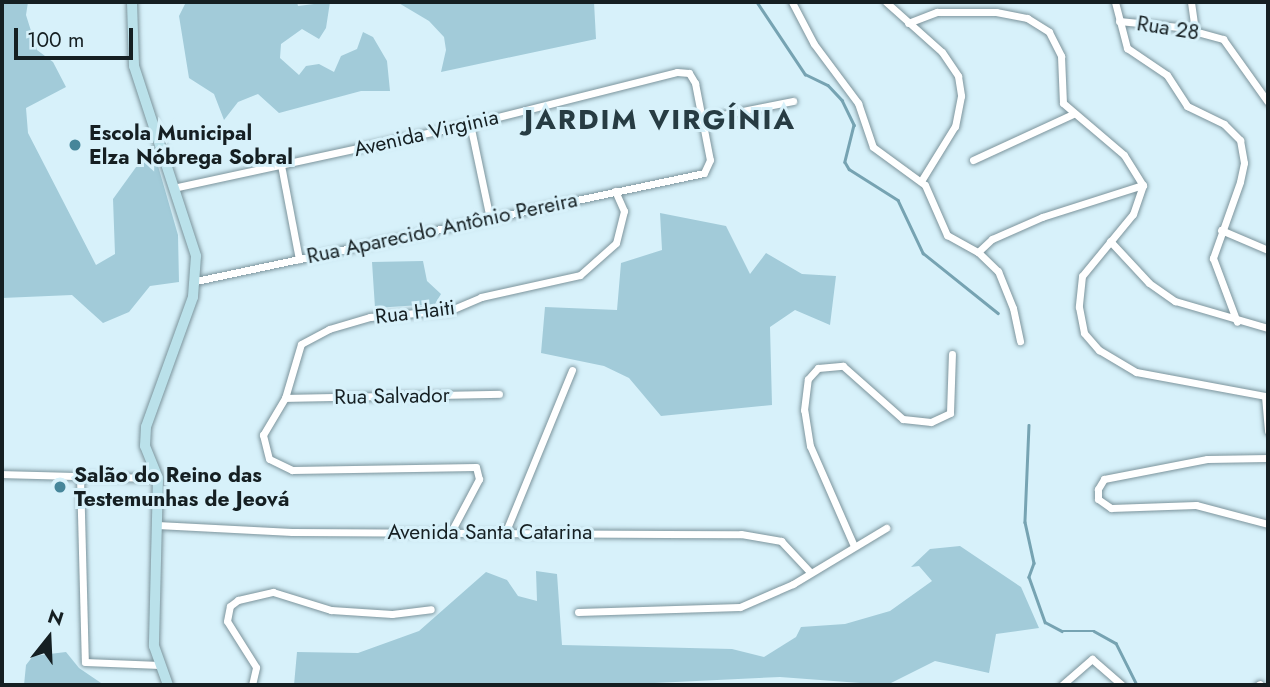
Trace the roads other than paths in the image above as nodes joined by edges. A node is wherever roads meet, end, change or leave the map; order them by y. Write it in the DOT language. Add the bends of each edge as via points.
graph roads {
  1 [pos="132,2"];
  2 [pos="792,2"];
  3 [pos="886,2"];
  4 [pos="1115,2"];
  5 [pos="1191,2"];
  6 [pos="1119,21"];
  7 [pos="908,23"];
  8 [pos="1195,30"];
  9 [pos="793,101"];
  10 [pos="1268,102"];
  11 [pos="1073,114"];
  12 [pos="702,120"];
  13 [pos="470,124"];
  14 [pos="973,160"];
  15 [pos="281,165"];
  16 [pos="921,181"];
  17 [pos="1143,186"];
  18 [pos="173,188"];
  19 [pos="615,191"];
  20 [pos="490,219"];
  21 [pos="1221,230"];
  22 [pos="1110,241"];
  23 [pos="1268,250"];
  24 [pos="978,252"];
  25 [pos="299,259"];
  26 [pos="196,281"];
  27 [pos="1237,322"];
  28 [pos="1268,328"];
  29 [pos="1020,341"];
  30 [pos="952,354"];
  31 [pos="572,370"];
  32 [pos="499,394"];
  33 [pos="285,398"];
  34 [pos="1268,431"];
  35 [pos="1268,458"];
  36 [pos="2,474"];
  37 [pos="80,476"];
  38 [pos="158,478"];
  39 [pos="1268,524"];
  40 [pos="157,525"];
  41 [pos="886,528"];
  42 [pos="452,530"];
  43 [pos="506,531"];
  44 [pos="854,546"];
  45 [pos="808,571"];
  46 [pos="431,608"];
  47 [pos="578,612"];
  48 [pos="160,665"];
  49 [pos="168,685"];
  50 [pos="253,685"];
  51 [pos="1062,685"];
  52 [pos="1122,685"];
  1 -- 18 [label="main road" via="134,66"];
  2 -- 16 [label="street" via="814,44 858,103 873,147"];
  3 -- 7 [label="street"];
  4 -- 6 [label="street"];
  5 -- 8 [label="street"];
  6 -- 8 [label="street, Rua 28"];
  6 -- 21 [label="street" via="1127,48 1167,75 1187,106 1224,124 1240,140 1242,174"];
  7 -- 11 [label="street" via="949,11 1004,13 1037,22 1049,32 1061,56 1063,103"];
  7 -- 16 [label="street" via="952,63 961,96 949,139"];
  8 -- 10 [label="street, Rua 28" via="1228,43"];
  9 -- 12 [label="street"];
  11 -- 14 [label="street"];
  11 -- 17 [label="street" via="1110,140 1138,173"];
  12 -- 13 [label="street, Avenida Virginia" via="692,75 677,72"];
  12 -- 19 [label="street, Rua Aparecido Antônio Pereira" via="710,167 688,177"];
  13 -- 15 [label="street, Avenida Virginia"];
  13 -- 20 [label="street"];
  15 -- 18 [label="street, Avenida Virginia"];
  15 -- 25 [label="street"];
  16 -- 24 [label="street" via="941,228 955,242"];
  17 -- 22 [label="street" via="1133,214"];
  17 -- 24 [label="street" via="1042,217 992,239"];
  18 -- 26 [label="main road" via="196,256"];
  19 -- 20 [label="street, Rua Aparecido Antônio Pereira"];
  19 -- 33 [label="street, Rua Haiti" via="624,211 616,243 580,275 481,298 451,310 385,314 328,329 301,344"];
  20 -- 25 [label="street, Rua Aparecido Antônio Pereira"];
  21 -- 23 [label="street"];
  21 -- 27 [label="street" via="1213,250 1215,269"];
  22 -- 27 [label="street" via="1166,295"];
  22 -- 34 [label="street" via="1082,275 1079,307 1084,333 1107,356 1136,372 1265,396"];
  24 -- 29 [label="street" via="1003,281"];
  25 -- 26 [label="street, Rua Aparecido Antônio Pereira"];
  26 -- 38 [label="main road" via="146,427 145,446"];
  27 -- 28 [label="street"];
  30 -- 44 [label="street" via="950,413 931,422 903,419 843,366 818,368 808,379 804,410 810,446"];
  31 -- 43 [label="street"];
  32 -- 33 [label="street, Rua Salvador"];
  33 -- 42 [label="street, Rua Haiti" via="263,435 266,454 283,469 478,469 479,479"];
  35 -- 39 [label="street" via="1207,459 1104,479 1098,499 1111,508 1196,505"];
  36 -- 37 [label="street"];
  37 -- 38 [label="street"];
  37 -- 48 [label="street" via="85,662"];
  38 -- 40 [label="main road"];
  40 -- 42 [label="street, Avenida Santa Catarina" via="292,532"];
  40 -- 48 [label="main road" via="154,646"];
  41 -- 44 [label="street"];
  42 -- 43 [label="street, Avenida Santa Catarina"];
  43 -- 45 [label="street, Avenida Santa Catarina" via="760,536 781,541"];
  44 -- 45 [label="street"];
  45 -- 47 [label="street" via="793,584 740,607"];
  46 -- 50 [label="street" via="392,614 331,610 273,592 238,600 230,606 227,621 256,667"];
  48 -- 49 [label="main road"];
  51 -- 52 [label="street" via="1081,666 1098,659"];
}
